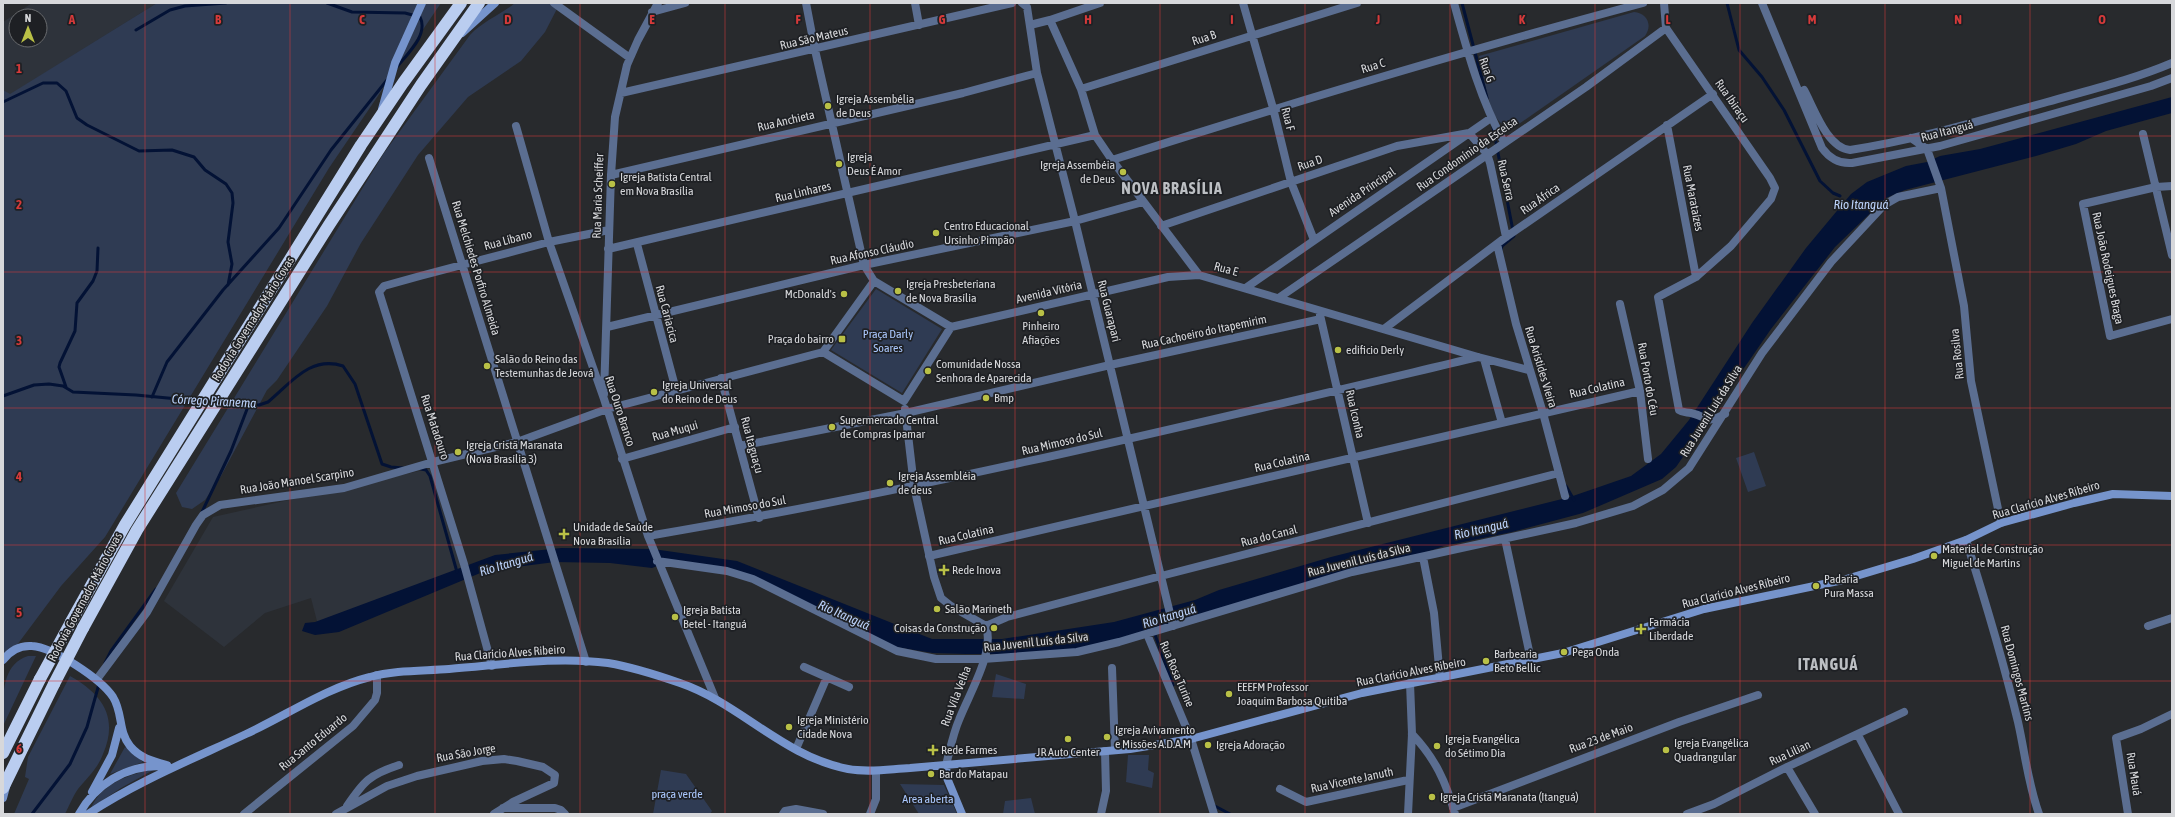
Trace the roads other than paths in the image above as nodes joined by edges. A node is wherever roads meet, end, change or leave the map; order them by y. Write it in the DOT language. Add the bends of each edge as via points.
graph roads {
  1 [pos="422,3"];
  2 [pos="461,3"];
  3 [pos="479,3"];
  4 [pos="495,3"];
  5 [pos="554,3"];
  6 [pos="658,3"];
  7 [pos="685,3"];
  8 [pos="806,3"];
  9 [pos="915,3"];
  10 [pos="1012,3"];
  11 [pos="1022,3"];
  12 [pos="1100,3"];
  13 [pos="1243,3"];
  14 [pos="1357,3"];
  15 [pos="1454,3"];
  16 [pos="1643,3"];
  17 [pos="1664,3"];
  18 [pos="1762,3"];
  19 [pos="652,12"];
  20 [pos="1050,20"];
  21 [pos="919,25"];
  22 [pos="1030,25"];
  23 [pos="1666,28"];
  24 [pos="1251,35"];
  25 [pos="449,46"];
  26 [pos="814,50"];
  27 [pos="1468,51"];
  28 [pos="630,58"];
  29 [pos="1787,59"];
  30 [pos="2172,63"];
  31 [pos="1037,73"];
  32 [pos="2172,78"];
  33 [pos="1081,89"];
  34 [pos="621,94"];
  35 [pos="1713,94"];
  36 [pos="1273,108"];
  37 [pos="380,117"];
  38 [pos="1491,118"];
  39 [pos="832,122"];
  40 [pos="1667,125"];
  41 [pos="516,126"];
  42 [pos="1469,134"];
  43 [pos="2142,134"];
  44 [pos="1095,135"];
  45 [pos="1911,138"];
  46 [pos="1504,142"];
  47 [pos="1056,145"];
  48 [pos="1927,149"];
  49 [pos="1487,154"];
  50 [pos="429,158"];
  51 [pos="1112,160"];
  52 [pos="610,175"];
  53 [pos="1291,182"];
  54 [pos="1940,185"];
  55 [pos="2172,186"];
  56 [pos="2156,187"];
  57 [pos="848,194"];
  58 [pos="1143,202"];
  59 [pos="1075,221"];
  60 [pos="1161,226"];
  61 [pos="609,230"];
  62 [pos="1506,237"];
  63 [pos="1314,240"];
  64 [pos="549,242"];
  65 [pos="637,244"];
  66 [pos="1498,244"];
  67 [pos="608,249"];
  68 [pos="2172,255"];
  69 [pos="463,264"];
  70 [pos="864,265"];
  71 [pos="1199,274"];
  72 [pos="1696,277"];
  73 [pos="874,281"];
  74 [pos="1247,288"];
  75 [pos="1093,294"];
  76 [pos="1280,297"];
  77 [pos="380,299"];
  78 [pos="1620,304"];
  79 [pos="1319,310"];
  80 [pos="655,316"];
  81 [pos="1321,319"];
  82 [pos="2172,319"];
  83 [pos="607,327"];
  84 [pos="951,327"];
  85 [pos="1384,330"];
  86 [pos="823,352"];
  87 [pos="1481,358"];
  88 [pos="1110,365"];
  89 [pos="1528,370"];
  90 [pos="722,378"];
  91 [pos="676,390"];
  92 [pos="1338,390"];
  93 [pos="1640,391"];
  94 [pos="604,399"];
  95 [pos="904,401"];
  96 [pos="607,410"];
  97 [pos="906,413"];
  98 [pos="1543,413"];
  99 [pos="1725,414"];
  100 [pos="1502,423"];
  101 [pos="735,427"];
  102 [pos="1128,439"];
  103 [pos="517,442"];
  104 [pos="740,446"];
  105 [pos="1353,458"];
  106 [pos="622,459"];
  107 [pos="1648,459"];
  108 [pos="433,462"];
  109 [pos="1559,473"];
  110 [pos="914,486"];
  111 [pos="1565,496"];
  112 [pos="2172,496"];
  113 [pos="1144,507"];
  114 [pos="760,518"];
  115 [pos="1368,523"];
  116 [pos="2001,523"];
  117 [pos="648,536"];
  118 [pos="1505,539"];
  119 [pos="1966,540"];
  120 [pos="929,556"];
  121 [pos="1424,557"];
  122 [pos="657,561"];
  123 [pos="1161,576"];
  124 [pos="2172,618"];
  125 [pos="1173,623"];
  126 [pos="986,626"];
  127 [pos="2148,626"];
  128 [pos="1147,634"];
  129 [pos="984,657"];
  130 [pos="3,660"];
  131 [pos="1531,660"];
  132 [pos="586,662"];
  133 [pos="492,666"];
  134 [pos="804,667"];
  135 [pos="1112,668"];
  136 [pos="377,675"];
  137 [pos="827,677"];
  138 [pos="1440,678"];
  139 [pos="97,680"];
  140 [pos="1410,683"];
  141 [pos="849,687"];
  142 [pos="1758,695"];
  143 [pos="715,698"];
  144 [pos="1904,712"];
  145 [pos="22,714"];
  146 [pos="2172,714"];
  147 [pos="120,725"];
  148 [pos="1412,734"];
  149 [pos="1858,735"];
  150 [pos="1191,739"];
  151 [pos="3,742"];
  152 [pos="796,749"];
  153 [pos="1115,750"];
  154 [pos="1105,751"];
  155 [pos="3,753"];
  156 [pos="177,764"];
  157 [pos="167,765"];
  158 [pos="399,765"];
  159 [pos="946,765"];
  160 [pos="1787,767"];
  161 [pos="876,771"];
  162 [pos="1408,780"];
  163 [pos="6,783"];
  164 [pos="1280,789"];
  165 [pos="3,798"];
  166 [pos="88,798"];
  167 [pos="1714,804"];
  168 [pos="346,808"];
  169 [pos="503,808"];
  170 [pos="1454,811"];
  171 [pos="79,814"];
  172 [pos="88,814"];
  173 [pos="244,814"];
  174 [pos="336,814"];
  175 [pos="494,814"];
  176 [pos="565,814"];
  177 [pos="783,814"];
  178 [pos="823,814"];
  179 [pos="870,814"];
  180 [pos="962,814"];
  181 [pos="1102,814"];
  182 [pos="1214,814"];
  183 [pos="1408,814"];
  184 [pos="1687,814"];
  185 [pos="1711,814"];
  186 [pos="1815,814"];
  187 [pos="1900,814"];
  188 [pos="2039,814"];
  189 [pos="2128,814"];
  1 -- 37 [label="street, Rodovia Governador Mário Covas" via="395,63"];
  2 -- 37 [label="highway, Rodovia Governador Mário Covas"];
  3 -- 25 [label="highway, Rodovia Governador Mário Covas"];
  4 -- 25 [label="street"];
  5 -- 28 [label="street"];
  6 -- 19 [label="street, Rua Maria Scheiffer"];
  7 -- 19 [label="street"];
  8 -- 26 [label="street"];
  9 -- 21 [label="street"];
  10 -- 21 [label="street, Rua São Mateus"];
  11 -- 22 [label="street, Rua Guarapari" via="1027,7"];
  12 -- 20 [label="street"];
  13 -- 24 [label="street, Rua F"];
  14 -- 24 [label="street, Rua B"];
  15 -- 27 [label="street, Rua G"];
  16 -- 27 [label="street, Rua C"];
  17 -- 23 [label="street"];
  18 -- 29 [label="street, Rua Itanguá"];
  19 -- 28 [label="street, Rua Maria Scheiffer"];
  20 -- 22 [label="street"];
  20 -- 33 [label="street, Rua E"];
  21 -- 26 [label="street, Rua São Mateus"];
  22 -- 31 [label="street, Rua Guarapari"];
  23 -- 35 [label="street, Rua Ibiraçu"];
  23 -- 46 [label="street, Rua Condomínio da Escelsa" via="1586,87"];
  24 -- 33 [label="street, Rua B"];
  24 -- 36 [label="street, Rua F"];
  25 -- 163 [label="highway, Rodovia Governador Mário Covas, bridge" via="329,225 137,530 82,628"];
  26 -- 34 [label="street, Rua São Mateus"];
  26 -- 39 [label="street"];
  27 -- 36 [label="street, Rua C"];
  27 -- 38 [label="street, Rua G"];
  28 -- 34 [label="street, Rua Maria Scheiffer"];
  29 -- 45 [label="street, Rua Itanguá" via="1836,146 1850,150"];
  29 -- 48 [label="street, Rua Itanguá" via="1822,148 1830,158 1841,163 1852,163"];
  30 -- 45 [label="street, Rua Itanguá" via="2135,77"];
  31 -- 39 [label="street, Rua Anchieta" via="963,93"];
  31 -- 47 [label="street, Rua Guarapari"];
  32 -- 48 [label="street, Rua Itanguá" via="2140,90"];
  33 -- 44 [label="street, Rua E"];
  34 -- 52 [label="street, Rua Maria Scheiffer" via="615,118"];
  35 -- 40 [label="street, Rua África"];
  35 -- 72 [label="street, Rua Ibiraçu" via="1775,188 1772,200 1731,246"];
  36 -- 51 [label="street, Rua C"];
  36 -- 53 [label="street, Rua F"];
  37 -- 145 [label="highway, Rodovia Governador Mário Covas, bridge" via="129,518"];
  38 -- 42 [label="street, Avenida Principal"];
  38 -- 46 [label="street, Rua G"];
  39 -- 52 [label="street, Rua Anchieta"];
  39 -- 57 [label="street"];
  40 -- 62 [label="street, Rua África"];
  40 -- 72 [label="street, Rua Marataízes"];
  41 -- 64 [label="street, Rua Ouro Branco"];
  42 -- 49 [label="street, Rua Serra"];
  42 -- 53 [label="street, Rua D" via="1396,146"];
  42 -- 63 [label="street, Avenida Principal"];
  43 -- 56 [label="street"];
  44 -- 47 [label="street, Rua Linhares"];
  44 -- 51 [label="street, Rua E"];
  45 -- 48 [label="street"];
  46 -- 49 [label="street, Rua Condomínio da Escelsa"];
  47 -- 57 [label="street, Rua Linhares"];
  47 -- 59 [label="street, Rua Guarapari"];
  48 -- 54 [label="street, Rua Rosilva"];
  49 -- 62 [label="street, Rua Serra"];
  49 -- 76 [label="street, Rua Condomínio da Escelsa"];
  50 -- 69 [label="street, Rua Melchiedes Porfiro Almeida"];
  51 -- 58 [label="street, Rua E"];
  52 -- 61 [label="street, Rua Maria Scheiffer"];
  53 -- 60 [label="street, Rua D"];
  53 -- 63 [label="street, Rua F"];
  54 -- 99 [label="street, Rua Juvenil Luís da Silva" via="1898,198 1877,212 1831,262 1762,353"];
  54 -- 116 [label="street, Rua Rosilva" via="1964,306 1971,381"];
  55 -- 56 [label="street"];
  56 -- 68 [label="street"];
  56 -- 82 [label="street, Rua João Rodeigues Braga" via="2083,204 2110,336"];
  57 -- 65 [label="street, Rua Linhares"];
  57 -- 70 [label="street"];
  58 -- 59 [label="street, Rua Afonso Cláudio"];
  58 -- 60 [label="street, Rua E"];
  59 -- 70 [label="street, Rua Afonso Cláudio"];
  59 -- 75 [label="street, Rua Guarapari"];
  60 -- 71 [label="street, Rua E"];
  61 -- 64 [label="street, Rua Líbano"];
  61 -- 67 [label="street, Rua Maria Scheiffer"];
  62 -- 66 [label="street, Rua África"];
  63 -- 74 [label="street, Avenida Principal"];
  64 -- 69 [label="street, Rua Líbano"];
  64 -- 94 [label="street, Rua Ouro Branco"];
  65 -- 67 [label="street, Rua Linhares"];
  65 -- 80 [label="street, Rua Cariacica"];
  66 -- 85 [label="street, Rua África"];
  66 -- 89 [label="street, Rua Aristides Vieira"];
  67 -- 83 [label="street, Rua Maria Scheiffer"];
  69 -- 77 [label="street, Rua Líbano" via="384,286 379,292"];
  69 -- 103 [label="street, Rua Melchiedes Porfiro Almeida"];
  70 -- 73 [label="street"];
  70 -- 80 [label="street, Rua Afonso Cláudio"];
  71 -- 74 [label="street, Rua E"];
  71 -- 75 [label="street, Avenida Vitória" via="1168,277"];
  72 -- 99 [label="street" via="1658,297 1678,410 1692,413 1704,420"];
  73 -- 84 [label="street"];
  73 -- 86 [label="street"];
  74 -- 76 [label="street, Rua E"];
  75 -- 84 [label="street, Avenida Vitória"];
  75 -- 88 [label="street, Rua Guarapari"];
  76 -- 79 [label="street, Rua E"];
  77 -- 108 [label="street, Rua Matadouro"];
  78 -- 93 [label="street, Rua Porto do Céu"];
  79 -- 81 [label="street, Rua Iconha"];
  79 -- 85 [label="street, Rua E"];
  80 -- 83 [label="street, Rua Afonso Cláudio"];
  80 -- 91 [label="street, Rua Cariacica"];
  81 -- 88 [label="street, Rua Cachoeiro do Itapemirim"];
  81 -- 92 [label="street, Rua Iconha"];
  83 -- 94 [label="street, Rua Maria Scheiffer"];
  84 -- 95 [label="street"];
  85 -- 87 [label="street, Rua E"];
  86 -- 90 [label="street"];
  86 -- 95 [label="street"];
  87 -- 89 [label="street, Rua E"];
  87 -- 92 [label="street, Rua Mimoso do Sul"];
  87 -- 100 [label="street"];
  88 -- 97 [label="street, Rua Cachoeiro do Itapemirim"];
  88 -- 102 [label="street, Rua Guarapari"];
  89 -- 98 [label="street, Rua Aristides Vieira"];
  90 -- 91 [label="street"];
  90 -- 101 [label="street, Rua Itaguaçu"];
  91 -- 96 [label="street"];
  92 -- 102 [label="street, Rua Mimoso do Sul"];
  92 -- 105 [label="street, Rua Iconha"];
  93 -- 98 [label="street, Rua Colatina"];
  93 -- 107 [label="street, Rua Porto do Céu"];
  94 -- 96 [label="street, Rua Ouro Branco"];
  95 -- 97 [label="street"];
  96 -- 103 [label="street, Rua João Manoel Scarpino"];
  96 -- 106 [label="street, Rua Ouro Branco"];
  97 -- 104 [label="street, Rua Cachoeiro do Itapemirim"];
  97 -- 110 [label="street"];
  98 -- 100 [label="street, Rua Colatina"];
  98 -- 109 [label="street, Rua Aristides Vieira"];
  99 -- 118 [label="street, Rua Juvenil Luís da Silva" via="1689,468 1663,490 1633,506 1576,523"];
  100 -- 105 [label="street, Rua Colatina"];
  101 -- 104 [label="street, Rua Itaguaçu"];
  101 -- 106 [label="street, Rua Muqui"];
  102 -- 110 [label="street, Rua Mimoso do Sul"];
  102 -- 113 [label="street, Rua Guarapari"];
  103 -- 108 [label="street, Rua João Manoel Scarpino"];
  103 -- 132 [label="street, Rua Melchiedes Porfiro Almeida"];
  104 -- 114 [label="street, Rua Itaguaçu"];
  105 -- 113 [label="street, Rua Colatina"];
  105 -- 115 [label="street, Rua Iconha"];
  106 -- 117 [label="street, Rua Ouro Branco"];
  108 -- 133 [label="street, Rua Matadouro"];
  108 -- 139 [label="street, Rua João Manoel Scarpino" via="344,488 220,505 203,515 147,612"];
  109 -- 111 [label="street, Rua Aristides Vieira"];
  109 -- 115 [label="street, Rua do Canal"];
  110 -- 114 [label="street, Rua Mimoso do Sul"];
  110 -- 120 [label="street"];
  112 -- 116 [label="street, Rua Clarício Alves Ribeiro" via="2113,494"];
  113 -- 120 [label="street, Rua Colatina"];
  113 -- 123 [label="street, Rua Guarapari"];
  114 -- 117 [label="street, Rua Mimoso do Sul"];
  115 -- 123 [label="street, Rua do Canal"];
  116 -- 119 [label="street, Rua Clarício Alves Ribeiro"];
  117 -- 122 [label="street, Rua Ouro Branco"];
  118 -- 121 [label="street, Rua Juvenil Luís da Silva"];
  118 -- 131 [label="street"];
  119 -- 131 [label="street, Rua Clarício Alves Ribeiro" via="1843,580 1704,609 1563,653"];
  119 -- 188 [label="street, Rua Domingos Martins" via="1995,634"];
  120 -- 126 [label="street" via="941,598"];
  121 -- 125 [label="street, Rua Juvenil Luís da Silva" via="1352,572"];
  121 -- 138 [label="street" via="1434,613"];
  122 -- 129 [label="street, Rua Juvenil Luís da Silva" via="727,571 753,579 897,651 936,659"];
  122 -- 143 [label="street, Rua Ouro Branco"];
  123 -- 125 [label="street, Rua Guarapari"];
  123 -- 126 [label="street, Rua do Canal" via="1007,617"];
  124 -- 127 [label="street"];
  125 -- 128 [label="street, Rua Juvenil Luís da Silva"];
  126 -- 129 [label="street, Rua Vila Velha" via="989,635"];
  128 -- 129 [label="street, Rua Juvenil Luís da Silva" via="1077,652"];
  128 -- 150 [label="street, Rua Rosa Turine"];
  129 -- 159 [label="street, Rua Vila Velha" via="958,720"];
  130 -- 139 [label="street" via="10,652 32,646 74,664"];
  131 -- 138 [label="street, Rua Clarício Alves Ribeiro"];
  132 -- 133 [label="street, Rua Clarício Alves Ribeiro" via="519,662"];
  132 -- 143 [label="street, Rua Clarício Alves Ribeiro" via="608,663 660,677 695,688"];
  133 -- 136 [label="street, Rua Clarício Alves Ribeiro"];
  134 -- 137 [label="street"];
  135 -- 153 [label="street"];
  136 -- 156 [label="street, Rua Clarício Alves Ribeiro" via="344,685 246,734"];
  136 -- 173 [label="street, Rua Santo Eduardo" via="375,700 353,726"];
  137 -- 141 [label="street"];
  137 -- 152 [label="street"];
  138 -- 140 [label="street, Rua Clarício Alves Ribeiro"];
  139 -- 147 [label="street" via="115,702"];
  140 -- 148 [label="street"];
  140 -- 150 [label="street, Rua Clarício Alves Ribeiro" via="1362,693"];
  142 -- 170 [label="street, Rua 23 de Maio" via="1679,722"];
  143 -- 152 [label="street, Rua Clarício Alves Ribeiro" via="774,738"];
  144 -- 149 [label="street, Rua Lilian"];
  145 -- 151 [label="street"];
  145 -- 155 [label="highway, Rodovia Governador Mário Covas"];
  146 -- 189 [label="street, Rua Mauá" via="2116,738"];
  147 -- 157 [label="street" via="128,744 139,755"];
  147 -- 166 [label="street" via="112,755"];
  148 -- 162 [label="street"];
  148 -- 170 [label="street" via="1424,747 1443,777"];
  149 -- 160 [label="street, Rua Lilian"];
  149 -- 187 [label="street"];
  150 -- 153 [label="street, Rua Clarício Alves Ribeiro"];
  150 -- 182 [label="street, Rua Rosa Turine"];
  152 -- 161 [label="street, Rua Clarício Alves Ribeiro" via="848,769"];
  153 -- 154 [label="street, Rua Clarício Alves Ribeiro"];
  154 -- 159 [label="street, Rua Clarício Alves Ribeiro"];
  154 -- 181 [label="street" via="1106,791"];
  156 -- 157 [label="street, Rua Clarício Alves Ribeiro"];
  156 -- 172 [label="street, Rua Clarício Alves Ribeiro"];
  157 -- 166 [label="street, Rua Clarício Alves Ribeiro" via="125,773 105,783"];
  158 -- 168 [label="street" via="376,773 361,785"];
  159 -- 161 [label="street, Rua Clarício Alves Ribeiro"];
  159 -- 180 [label="street" via="947,778"];
  160 -- 167 [label="street, Rua Lilian"];
  160 -- 186 [label="street"];
  161 -- 179 [label="street" via="876,799"];
  162 -- 164 [label="street, Rua Vicente Januth" via="1306,802"];
  162 -- 183 [label="street"];
  163 -- 165 [label="street"];
  166 -- 171 [label="street, Rua Clarício Alves Ribeiro"];
  167 -- 184 [label="street, Rua Lilian"];
  167 -- 185 [label="street"];
  168 -- 169 [label="street, Rua São Jorge" via="401,781 482,761 517,761 553,772 554,783"];
  168 -- 174 [label="street, Rua São Jorge"];
  169 -- 175 [label="street, Rua São Jorge"];
  169 -- 176 [label="street" via="555,808"];
  177 -- 178 [label="street" via="784,811 796,810"];
}
